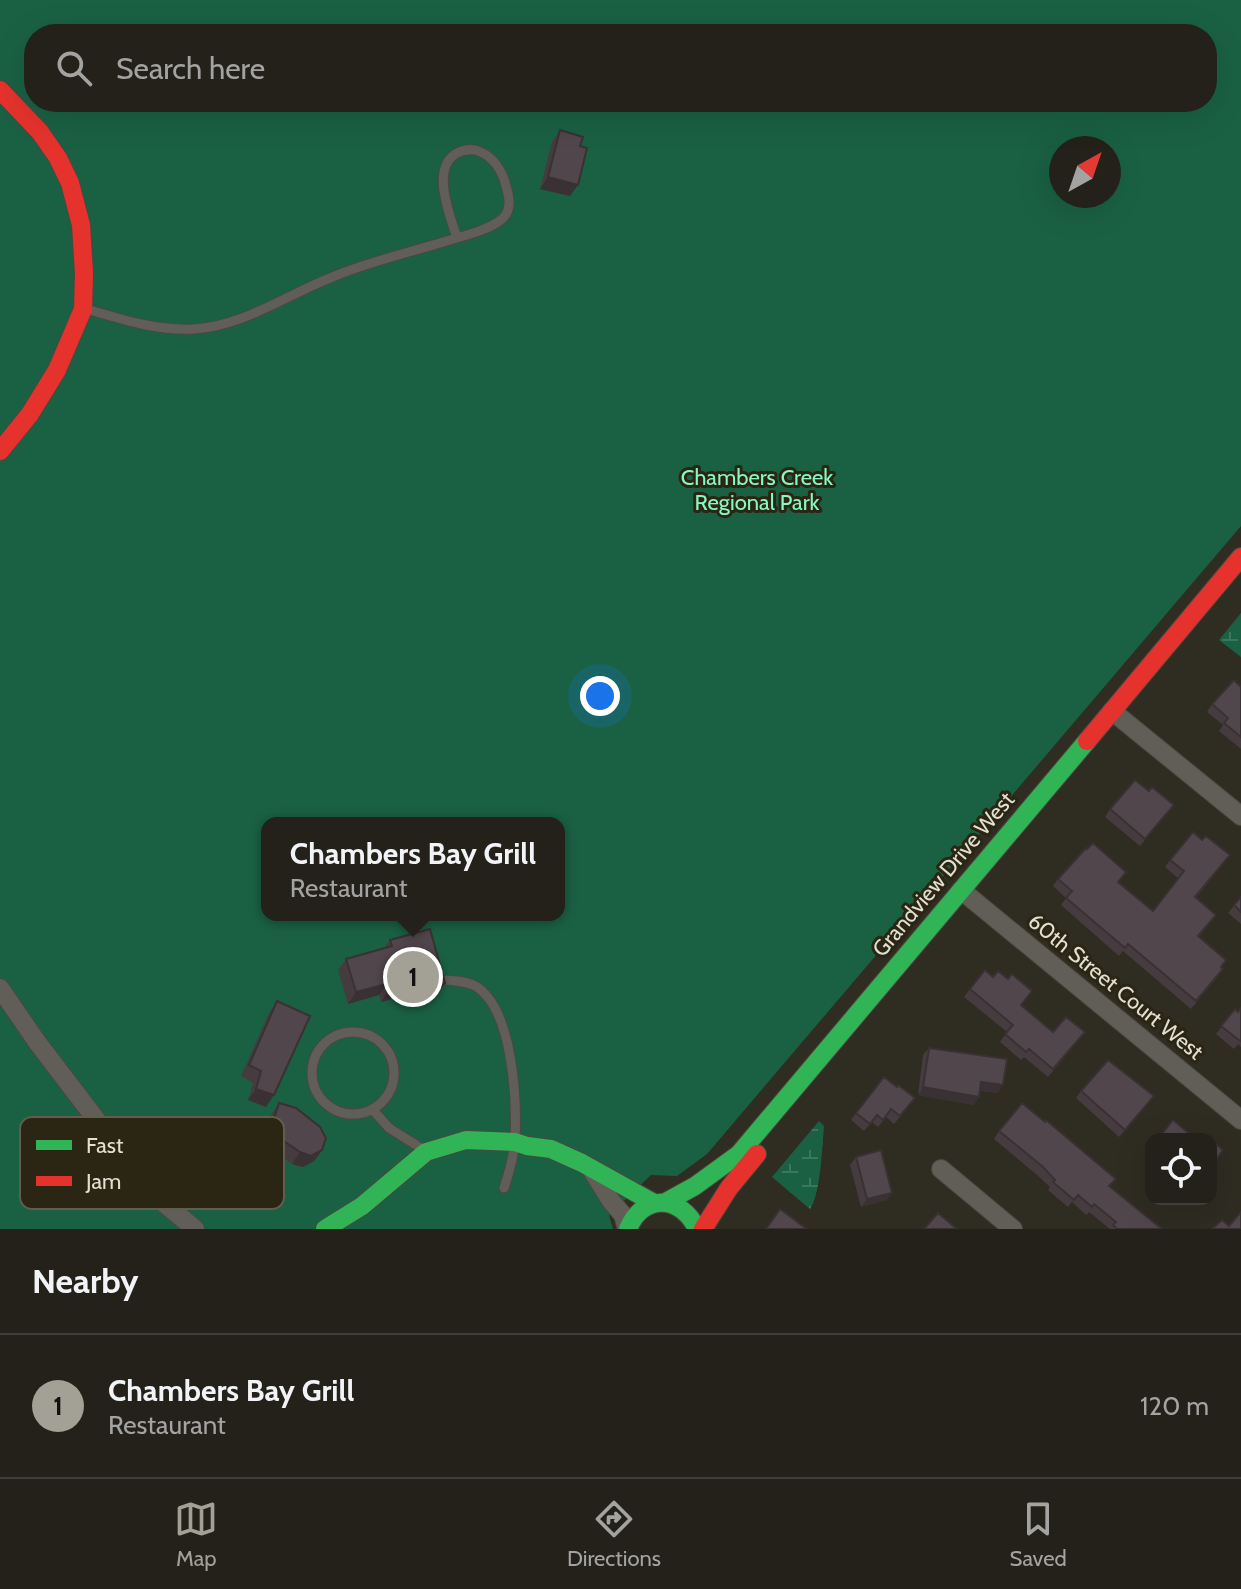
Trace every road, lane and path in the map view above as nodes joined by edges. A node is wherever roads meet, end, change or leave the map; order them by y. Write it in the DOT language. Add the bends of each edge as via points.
graph roads {
  1 [pos="0,90"];
  2 [pos="457,238"];
  3 [pos="83,309"];
  4 [pos="0,451"];
  5 [pos="1241,557"];
  6 [pos="1241,578"];
  7 [pos="1117,715"];
  8 [pos="1241,816"];
  9 [pos="967,894"];
  10 [pos="447,980"];
  11 [pos="0,988"];
  12 [pos="373,1110"];
  13 [pos="94,1117"];
  14 [pos="1241,1120"];
  15 [pos="515,1142"];
  16 [pos="426,1152"];
  17 [pos="592,1169"];
  18 [pos="941,1169"];
  19 [pos="504,1188"];
  20 [pos="660,1202"];
  21 [pos="171,1209"];
  22 [pos="195,1229"];
  23 [pos="325,1229"];
  24 [pos="628,1229"];
  25 [pos="700,1229"];
  26 [pos="1013,1229"];
  1 -- 3 [label="street" via="40,132 70,183 81,225"];
  2 -- 2 [label="lane" via="499,221 509,209 497,165 477,151 456,154 443,173"];
  2 -- 3 [label="lane" via="356,268 217,325 147,326"];
  3 -- 4 [label="street" via="57,370"];
  5 -- 7 [label="street, Grandview Drive West"];
  6 -- 7 [label="street, Grandview Drive West"];
  7 -- 8 [label="street"];
  7 -- 9 [label="street, Grandview Drive West"];
  9 -- 14 [label="street, 60th Street Court West"];
  9 -- 20 [label="street, Grandview Drive West" via="739,1154 681,1195"];
  9 -- 25 [label="street, Grandview Drive West"];
  10 -- 15 [label="lane" via="477,987 504,1026 513,1077"];
  11 -- 13 [label="street"];
  12 -- 12 [label="lane" via="391,1089 393,1062 387,1049 364,1033 350,1032 325,1042 312,1065 315,1092 334,1111 360,1115"];
  12 -- 16 [label="lane" via="389,1128"];
  15 -- 16 [label="street" via="466,1140"];
  15 -- 17 [label="street" via="551,1149"];
  15 -- 19 [label="lane"];
  16 -- 23 [label="street" via="362,1206"];
  17 -- 20 [label="street"];
  17 -- 24 [label="street"];
  18 -- 26 [label="street"];
  20 -- 24 [label="street, Grandview Drive West" via="634,1216"];
  20 -- 25 [label="street" via="677,1204"];
  21 -- 22 [label="street"];
}
